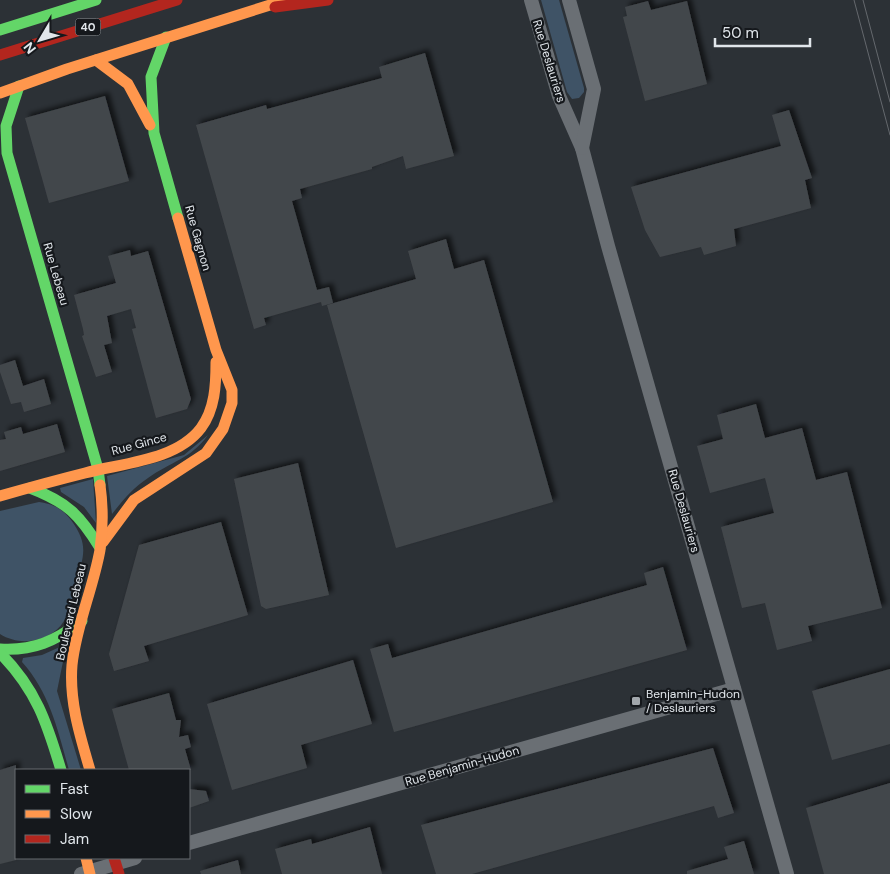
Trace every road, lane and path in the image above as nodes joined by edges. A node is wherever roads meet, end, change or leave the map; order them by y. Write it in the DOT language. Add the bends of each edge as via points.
graph roads {
  1 [pos="96,0"];
  2 [pos="177,0"];
  3 [pos="286,0"];
  4 [pos="328,0"];
  5 [pos="531,0"];
  6 [pos="569,0"];
  7 [pos="266,8"];
  8 [pos="0,30"];
  9 [pos="166,37"];
  10 [pos="0,55"];
  11 [pos="96,60"];
  12 [pos="19,86"];
  13 [pos="0,93"];
  14 [pos="154,133"];
  15 [pos="582,148"];
  16 [pos="216,350"];
  17 [pos="98,469"];
  18 [pos="30,488"];
  19 [pos="0,496"];
  20 [pos="100,548"];
  21 [pos="82,621"];
  22 [pos="0,651"];
  23 [pos="734,688"];
  24 [pos="61,769"];
  25 [pos="90,769"];
  26 [pos="190,843"];
  27 [pos="132,859"];
  28 [pos="116,865"];
  29 [pos="87,869"];
  30 [pos="787,874"];
  1 -- 8 [label="main road"];
  2 -- 10 [label="main road, 40"];
  3 -- 7 [label="main road"];
  4 -- 7 [label="main road"];
  5 -- 15 [label="street, Rue Deslauriers" via="558,96"];
  6 -- 15 [label="street, Rue Deslauriers" via="594,89"];
  7 -- 9 [label="main road"];
  9 -- 11 [label="main road"];
  9 -- 14 [label="main road, Rue Gagnon" via="151,77"];
  11 -- 12 [label="main road"];
  11 -- 14 [label="main road, Rue Gagnon" via="128,84"];
  12 -- 13 [label="main road"];
  12 -- 17 [label="main road, Rue Lebeau" via="6,126 7,153"];
  14 -- 16 [label="main road, Rue Gagnon"];
  15 -- 23 [label="street, Rue Deslauriers"];
  16 -- 17 [label="main road, Rue Gince" via="216,392 207,418 194,436 170,451"];
  16 -- 20 [label="main road, Boulevard Lebeau" via="232,390 228,418 217,439 198,460 134,500"];
  17 -- 18 [label="main road, Rue Gince"];
  17 -- 20 [label="main road, Boulevard Lebeau" via="103,517"];
  18 -- 19 [label="main road, Rue Gince"];
  18 -- 20 [label="main road" via="72,507"];
  20 -- 21 [label="main road, Boulevard Lebeau"];
  21 -- 22 [label="main road" via="40,648"];
  21 -- 25 [label="main road, Boulevard Lebeau" via="72,664 71,690"];
  22 -- 24 [label="main road" via="36,696"];
  23 -- 26 [label="street, Rue Benjamin-Hudon"];
  23 -- 30 [label="street, Rue Deslauriers"];
  27 -- 28 [label="street"];
  28 -- 29 [label="street"];
}
